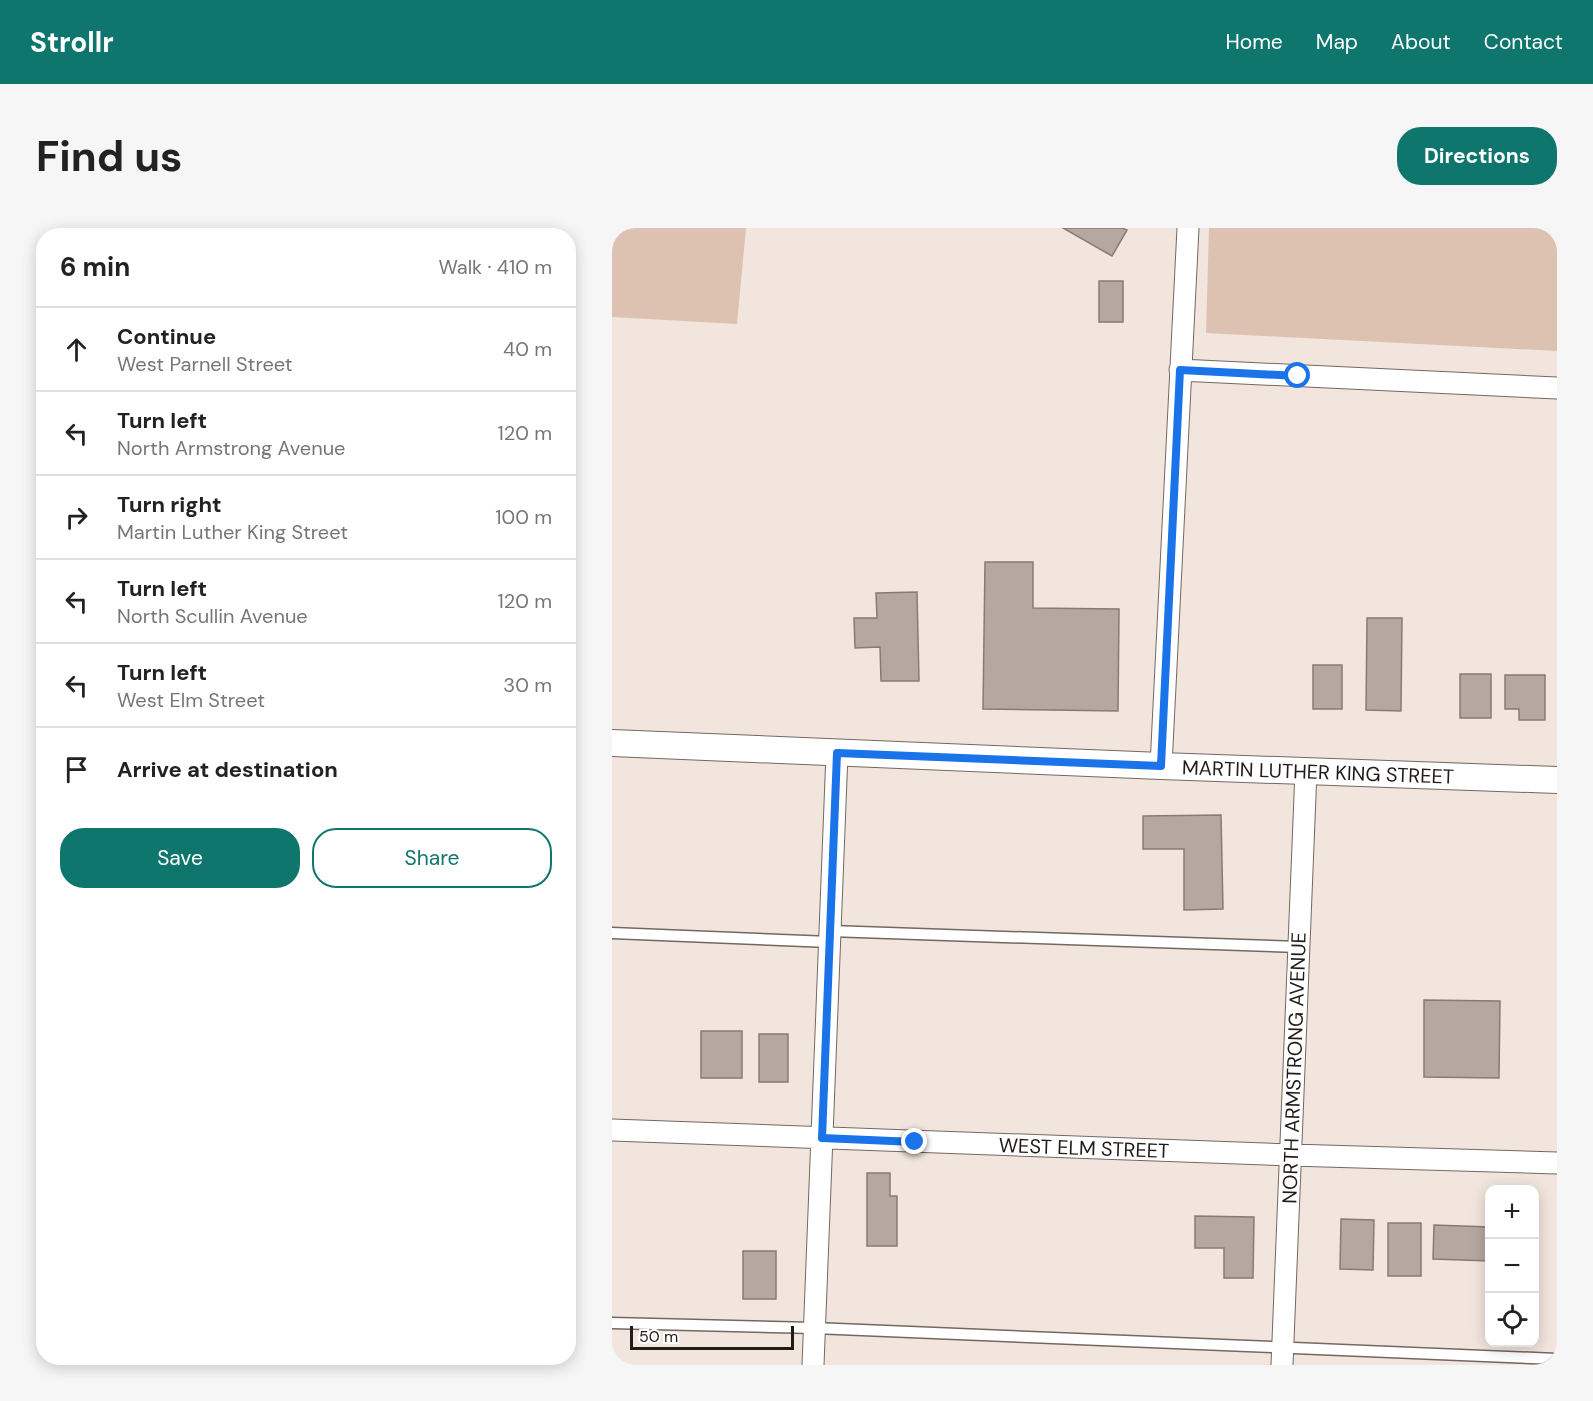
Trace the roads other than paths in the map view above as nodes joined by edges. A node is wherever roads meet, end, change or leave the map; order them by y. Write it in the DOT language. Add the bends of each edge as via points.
graph roads {
  1 [pos="1188,228"];
  2 [pos="1180,370"];
  3 [pos="1557,388"];
  4 [pos="612,743"];
  5 [pos="837,753"];
  6 [pos="1161,766"];
  7 [pos="1306,771"];
  8 [pos="1557,780"];
  9 [pos="612,933"];
  10 [pos="830,937"];
  11 [pos="1299,947"];
  12 [pos="612,1130"];
  13 [pos="822,1138"];
  14 [pos="1290,1155"];
  15 [pos="1557,1163"];
  16 [pos="612,1323"];
  17 [pos="814,1328"];
  18 [pos="1282,1356"];
  19 [pos="1557,1359"];
  20 [pos="813,1365"];
  1 -- 2 [label="street"];
  2 -- 3 [label="street"];
  2 -- 6 [label="street"];
  4 -- 5 [label="street, MARTIN LUTHER KING STREET"];
  5 -- 6 [label="street, MARTIN LUTHER KING STREET"];
  5 -- 10 [label="street"];
  6 -- 7 [label="street, MARTIN LUTHER KING STREET"];
  7 -- 8 [label="street, MARTIN LUTHER KING STREET"];
  7 -- 11 [label="street, NORTH ARMSTRONG AVENUE"];
  9 -- 10 [label="lane"];
  10 -- 11 [label="lane"];
  10 -- 13 [label="street"];
  11 -- 14 [label="street, NORTH ARMSTRONG AVENUE"];
  12 -- 13 [label="street, WEST ELM STREET"];
  13 -- 14 [label="street, WEST ELM STREET"];
  13 -- 17 [label="street"];
  14 -- 15 [label="street, WEST ELM STREET"];
  14 -- 18 [label="street, NORTH ARMSTRONG AVENUE"];
  16 -- 17 [label="lane"];
  17 -- 18 [label="lane"];
  17 -- 20 [label="street"];
  18 -- 19 [label="lane"];
}
